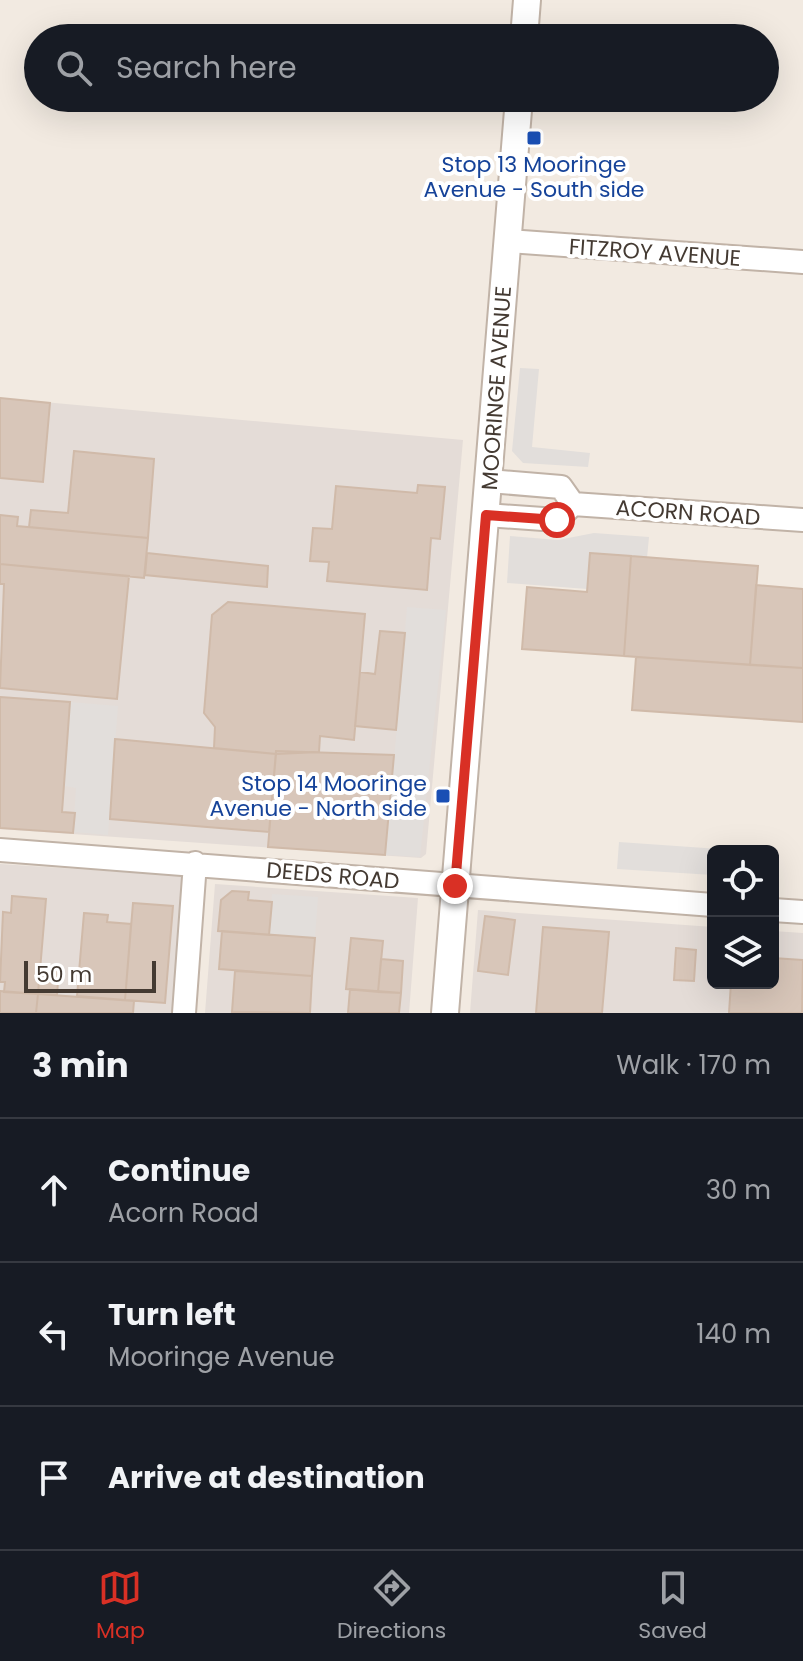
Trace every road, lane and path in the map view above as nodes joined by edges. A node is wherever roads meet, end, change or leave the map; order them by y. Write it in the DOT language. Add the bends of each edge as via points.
graph roads {
  1 [pos="527,0"];
  2 [pos="525,24"];
  3 [pos="518,112"];
  4 [pos="508,241"];
  5 [pos="803,262"];
  6 [pos="489,481"];
  7 [pos="573,504"];
  8 [pos="486,515"];
  9 [pos="803,520"];
  10 [pos="0,850"];
  11 [pos="195,863"];
  12 [pos="455,886"];
  13 [pos="707,905"];
  14 [pos="779,910"];
  15 [pos="803,912"];
  16 [pos="184,1013"];
  17 [pos="445,1013"];
  1 -- 2 [label="street"];
  3 -- 4 [label="street, MOORINGE AVENUE"];
  4 -- 5 [label="street, FITZROY AVENUE"];
  4 -- 6 [label="street, MOORINGE AVENUE"];
  6 -- 7 [label="street, ACORN ROAD" via="561,487"];
  6 -- 8 [label="street, MOORINGE AVENUE"];
  7 -- 8 [label="street, ACORN ROAD" via="557,520"];
  7 -- 9 [label="street, ACORN ROAD"];
  8 -- 12 [label="street, MOORINGE AVENUE"];
  10 -- 11 [label="street, DEEDS ROAD"];
  11 -- 12 [label="street, DEEDS ROAD"];
  11 -- 16 [label="street"];
  12 -- 13 [label="street, DEEDS ROAD"];
  12 -- 17 [label="street, MOORINGE AVENUE"];
  14 -- 15 [label="street"];
}
